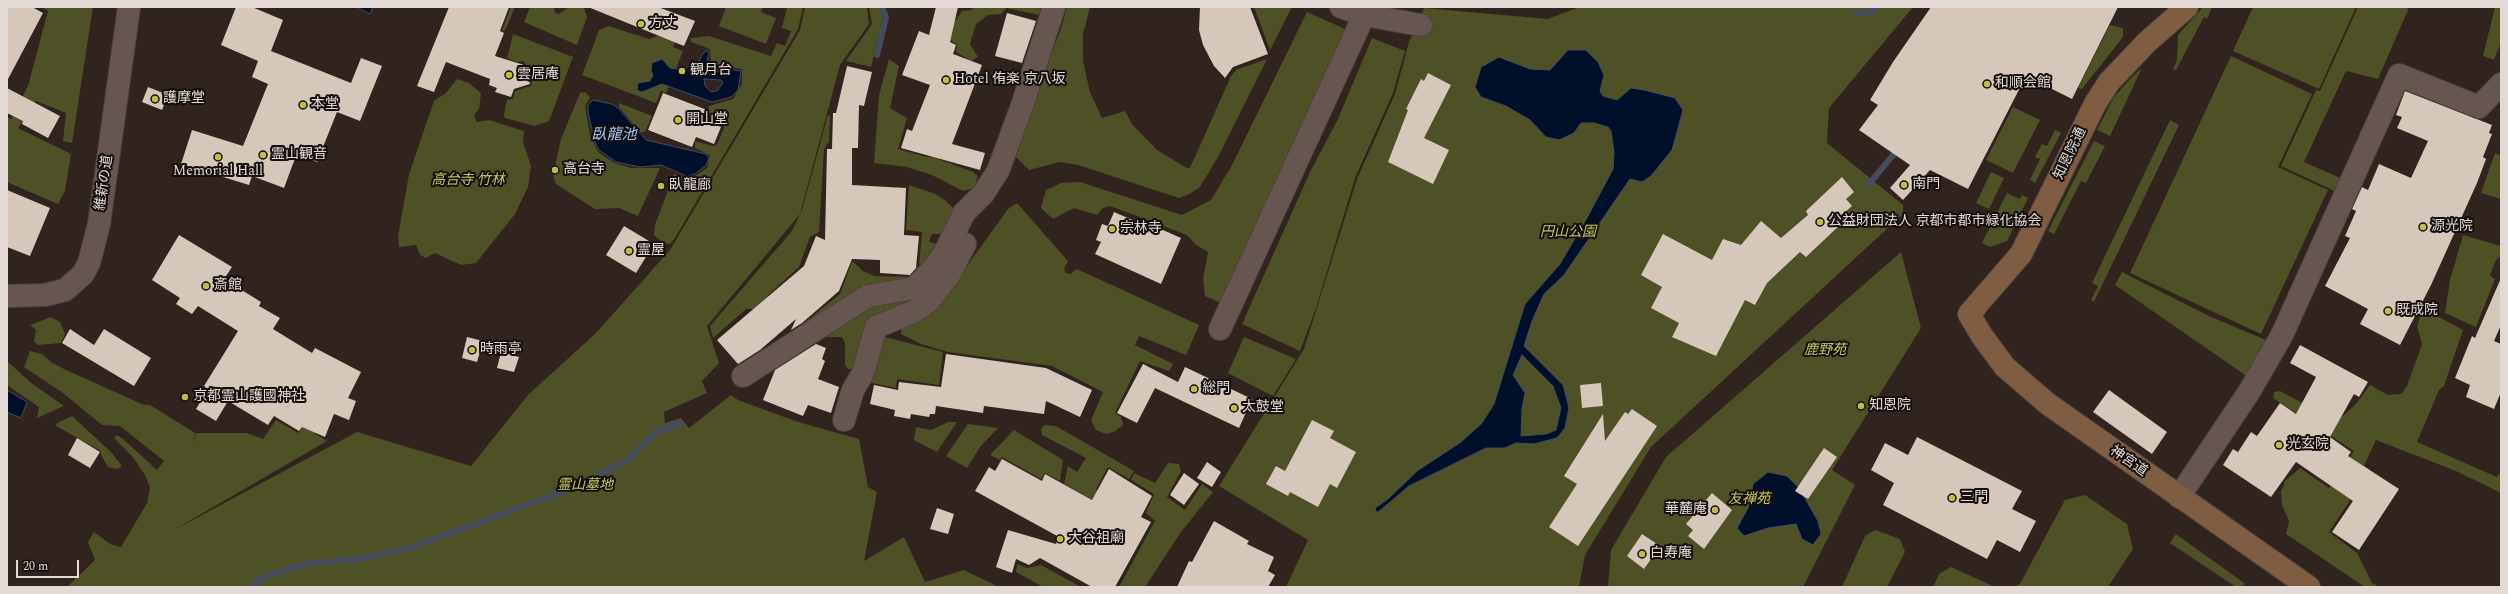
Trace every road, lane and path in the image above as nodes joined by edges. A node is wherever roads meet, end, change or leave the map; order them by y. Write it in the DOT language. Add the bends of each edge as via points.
graph roads {
  1 [pos="129,7"];
  2 [pos="1054,7"];
  3 [pos="1341,7"];
  4 [pos="2187,7"];
  5 [pos="1364,11"];
  6 [pos="1413,18"];
  7 [pos="2501,84"];
  8 [pos="972,204"];
  9 [pos="7,296"];
  10 [pos="1970,314"];
  11 [pos="1220,329"];
  12 [pos="743,376"];
  13 [pos="844,420"];
  14 [pos="2179,497"];
  15 [pos="2309,587"];
  1 -- 9 [label="street, 維新の道" via="99,224 89,263 83,274 65,290 45,295"];
  2 -- 8 [label="street" via="998,171 983,194"];
  3 -- 5 [label="street"];
  4 -- 10 [label="street, 知恩院通" via="2147,42 2109,82 2095,104 2021,254"];
  5 -- 6 [label="street"];
  5 -- 11 [label="street"];
  7 -- 14 [label="street" via="2479,107 2399,75 2282,335 2249,392"];
  8 -- 12 [label="street" via="958,224 944,254 914,288 868,296"];
  8 -- 13 [label="street" via="968,238 949,275 928,302 915,311 876,327 863,373 853,390"];
  10 -- 14 [label="street, 神宮道" via="1989,347 2014,377 2082,430"];
  14 -- 15 [label="street, 神宮道"];
}
